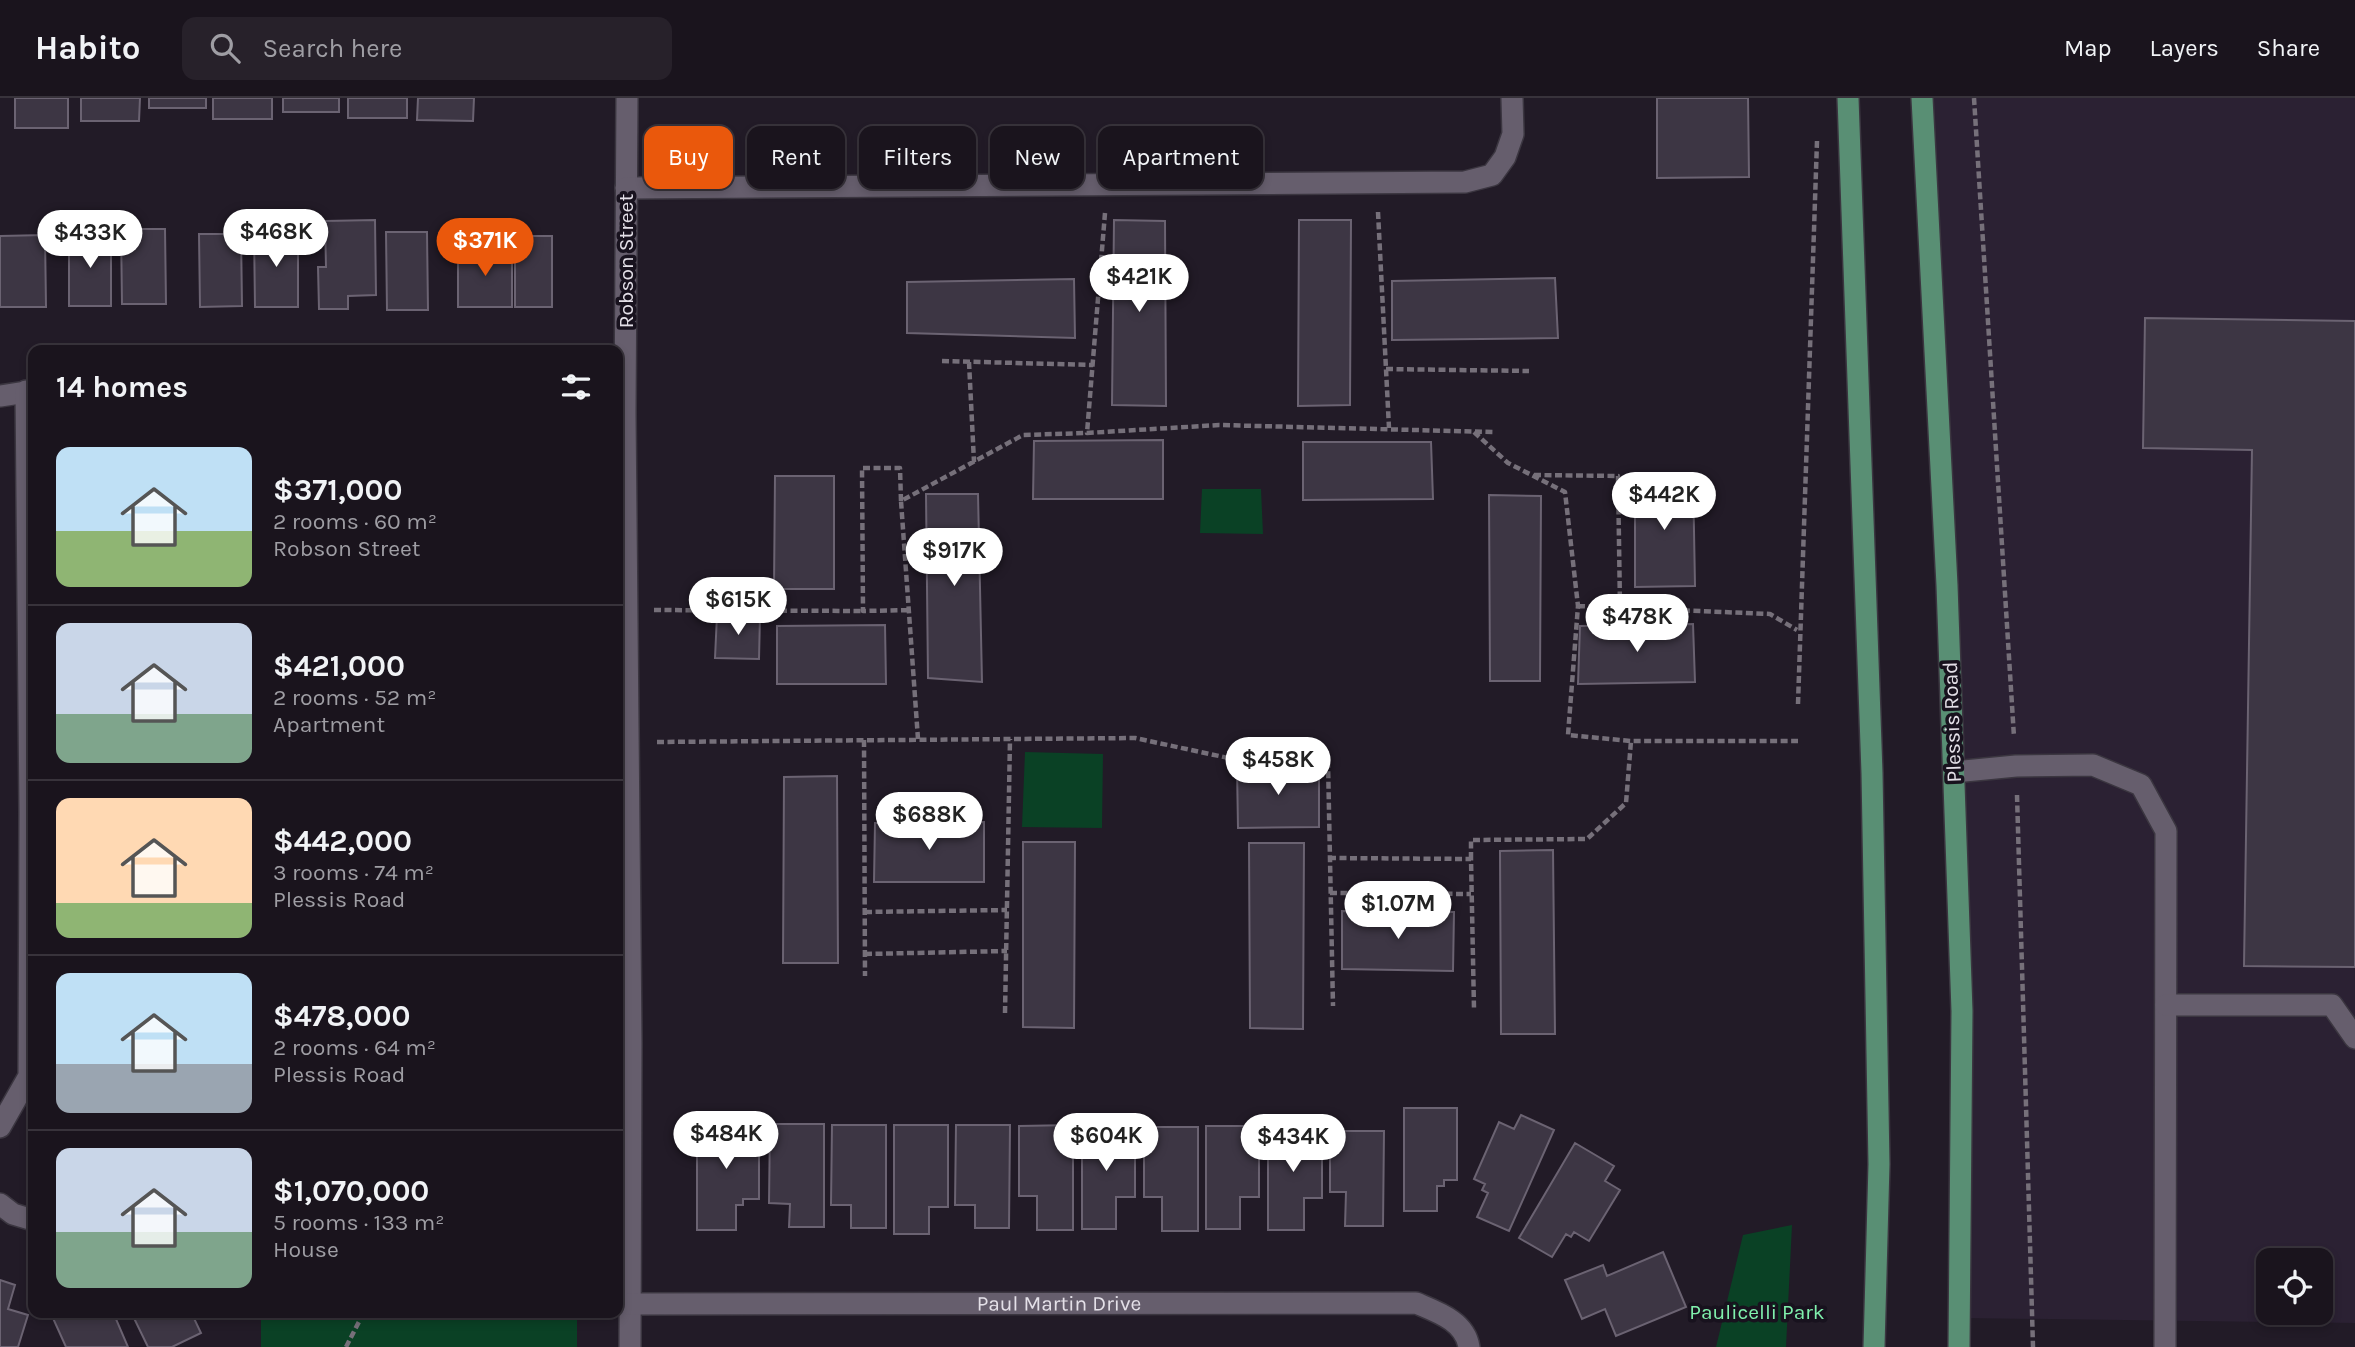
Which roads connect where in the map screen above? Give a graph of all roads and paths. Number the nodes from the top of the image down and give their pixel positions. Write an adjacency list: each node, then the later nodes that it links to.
1 (627, 98): 10 (street, Robson Street)
2 (1512, 98): 8 (street)
3 (1848, 98): 67 (main road)
4 (1922, 98): 42 (main road, Plessis Road)
5 (1974, 98): 41 (path)
6 (1818, 139): 34 (path)
7 (1263, 183): 8 (street)
8 (1377, 183): 16 (path)
9 (1098, 184): 10 (street)
10 (626, 188): 12 (street, Robson Street)
11 (1107, 189): 15 (path)
12 (622, 345)
13 (942, 361): 14 (path)
14 (969, 362): 15 (path); 25 (path)
15 (1093, 365): 23 (path)
16 (1386, 369): 17 (path); 20 (path)
17 (1529, 372)
18 (28, 391): 19 (street)
19 (0, 396)
20 (1389, 428): 21 (path); 23 (path)
21 (1474, 431): 22 (path); 26 (path)
22 (1493, 432)
23 (1087, 433): 25 (path)
24 (623, 459): 30 (street, Robson Street)
25 (974, 462): 27 (path)
26 (1531, 475): 28 (path); 29 (path)
27 (901, 501): 31 (path); 32 (path)
28 (1578, 606): 29 (path); 38 (path)
29 (1619, 607): 33 (path)
30 (627, 610): 32 (path); 40 (street, Robson Street)
31 (909, 610): 32 (path); 35 (path)
32 (863, 611)
33 (1797, 630)
34 (1798, 704)
35 (918, 739): 36 (path); 37 (path)
36 (1010, 739): 44 (path); 48 (path)
37 (864, 740): 40 (path); 49 (path)
38 (1631, 741): 39 (path); 45 (path)
39 (1798, 741)
40 (629, 742): 43 (street, Robson Street)
41 (2016, 766): 42 (street); 53 (street); 69 (path)
42 (1954, 772): 68 (main road, Plessis Road)
43 (624, 802): 62 (street, Robson Street)
44 (1329, 858): 45 (path); 46 (path)
45 (1471, 859): 47 (path)
46 (1330, 893): 47 (path); 54 (path)
47 (1471, 894): 55 (path)
48 (1007, 910): 49 (path); 50 (path)
49 (865, 912): 51 (path)
50 (1007, 951): 51 (path); 56 (path)
51 (865, 954): 52 (path)
52 (865, 976)
53 (2166, 1005): 57 (street); 70 (street)
54 (1333, 1006)
55 (1474, 1009)
56 (1005, 1013)
57 (2355, 1038)
58 (28, 1084): 59 (street)
59 (0, 1126)
60 (0, 1204): 61 (street)
61 (28, 1218)
62 (630, 1304): 65 (street, Robson Street); 66 (street, Paul Martin Drive)
63 (361, 1318): 64 (path)
64 (346, 1347)
65 (630, 1347)
66 (1469, 1347)
67 (1874, 1347)
68 (1959, 1347)
69 (2033, 1347)
70 (2165, 1347)

